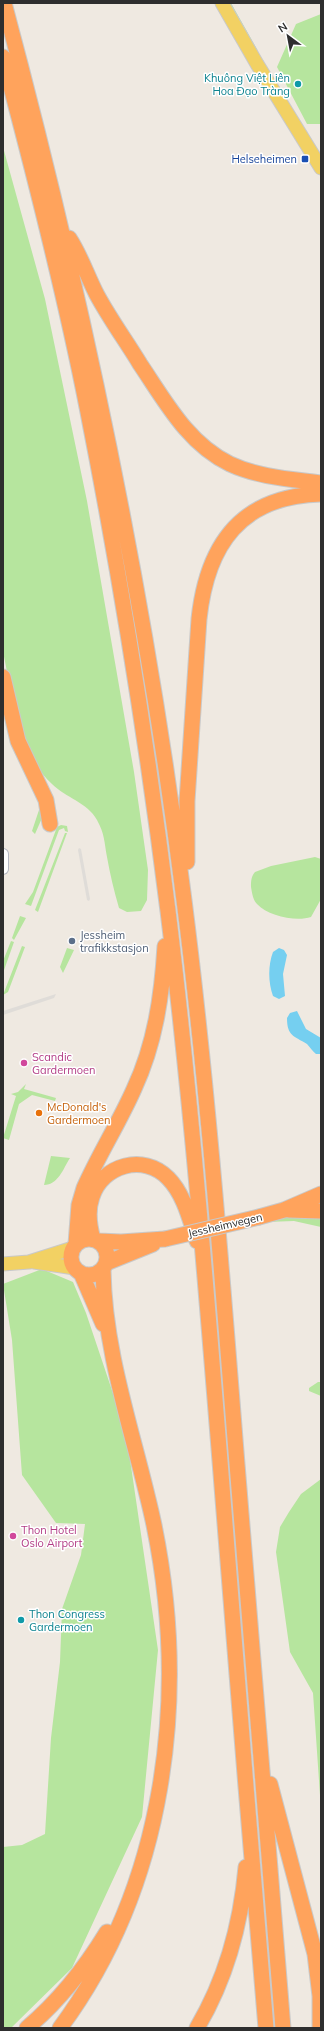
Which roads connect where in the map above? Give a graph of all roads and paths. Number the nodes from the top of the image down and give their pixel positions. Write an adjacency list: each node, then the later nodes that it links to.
1 (4, 3): 5 (highway)
2 (222, 3): 4 (main road)
3 (3, 57): 13 (highway)
4 (321, 168)
5 (62, 228): 6 (highway); 12 (highway)
6 (321, 483)
7 (321, 494): 12 (highway)
8 (3, 677): 9 (highway)
9 (50, 824)
10 (3, 854): 11 (street)
11 (3, 869)
12 (184, 903): 26 (highway)
13 (167, 908): 19 (highway); 23 (highway)
14 (321, 1194): 15 (highway, Jessheimvegen)
15 (284, 1210): 16 (highway, Jessheimvegen); 17 (highway, Jessheimvegen, bridge)
16 (321, 1211)
17 (165, 1239): 18 (highway, Jessheimvegen); 22 (highway, Jessheimvegen)
18 (96, 1240): 19 (highway); 22 (highway); 23 (highway)
19 (74, 1246): 20 (main road); 24 (highway)
20 (29, 1262): 21 (main road); 24 (main road)
21 (3, 1264)
22 (105, 1266): 24 (highway); 25 (highway)
23 (204, 1266): 28 (highway)
24 (78, 1271): 25 (highway)
25 (109, 1340): 27 (highway)
26 (259, 1741): 33 (highway); 34 (highway)
27 (152, 1827): 29 (highway); 30 (highway)
28 (249, 1828): 31 (highway); 32 (highway)
29 (27, 2028)
30 (60, 2028)
31 (196, 2028)
32 (266, 2028)
33 (283, 2028)
34 (320, 2028)

